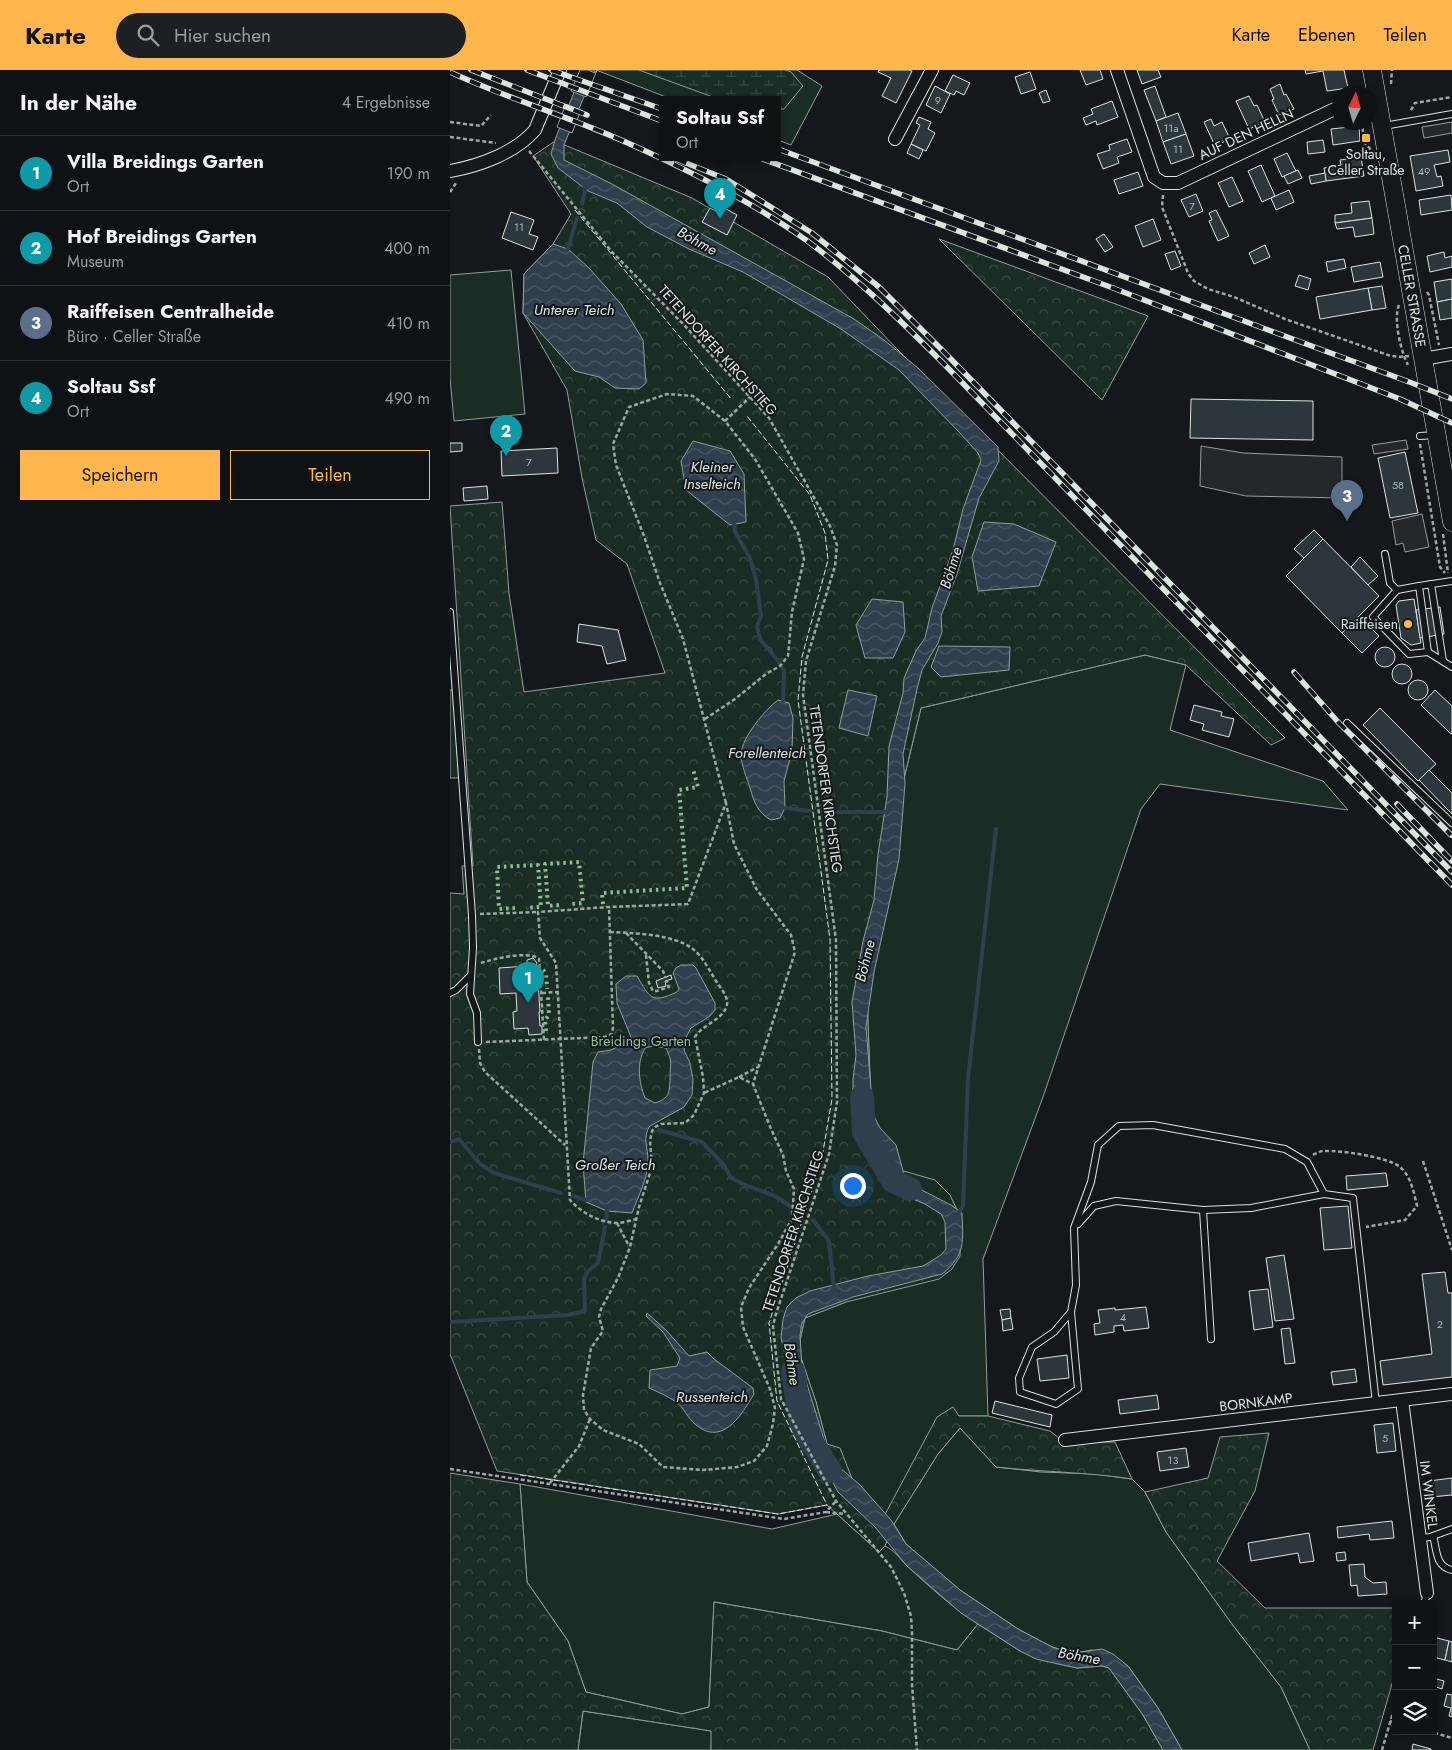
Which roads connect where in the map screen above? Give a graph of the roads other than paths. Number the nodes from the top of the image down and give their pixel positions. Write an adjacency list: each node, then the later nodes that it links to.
1 (560, 70): 11 (street)
2 (932, 70): 10 (street)
3 (1117, 70): 7 (street, AUF DEN HELLN)
4 (1372, 70): 5 (main road, CELLER STRASSE)
5 (1373, 85)
6 (1377, 109): 9 (main road, CELLER STRASSE)
7 (1332, 111)
8 (1452, 114): 9 (lane)
9 (1382, 127): 13 (main road, CELLER STRASSE)
10 (896, 139)
11 (450, 171)
12 (1452, 354): 13 (street)
13 (1417, 364): 14 (main road, CELLER STRASSE)
14 (1452, 522)
15 (1385, 554): 19 (lane)
16 (1451, 581): 17 (lane)
17 (1431, 584): 18 (lane); 22 (lane)
18 (1419, 586): 19 (lane); 21 (lane)
19 (1397, 590): 21 (lane)
20 (450, 612): 26 (lane)
21 (1428, 652): 22 (lane)
22 (1443, 661): 23 (lane)
23 (1452, 666)
24 (1347, 723): 25 (lane)
25 (1452, 823)
26 (470, 976): 27 (lane); 28 (lane)
27 (450, 993)
28 (478, 1042)
29 (1324, 1194): 30 (lane); 31 (lane); 36 (lane)
30 (1203, 1210): 31 (lane); 33 (lane)
31 (1074, 1228): 32 (lane)
32 (1071, 1312): 32 (lane)
33 (1211, 1339)
34 (1452, 1394): 35 (street, BORNKAMP)
35 (1402, 1400): 36 (street, BORNKAMP); 40 (street, IM WINKEL)
36 (1376, 1403): 37 (street, BORNKAMP)
37 (1064, 1440)
38 (1452, 1529): 39 (lane)
39 (1433, 1536): 40 (lane); 41 (lane)
40 (1420, 1538): 42 (street, IM WINKEL)
41 (1452, 1570)
42 (1425, 1598)

